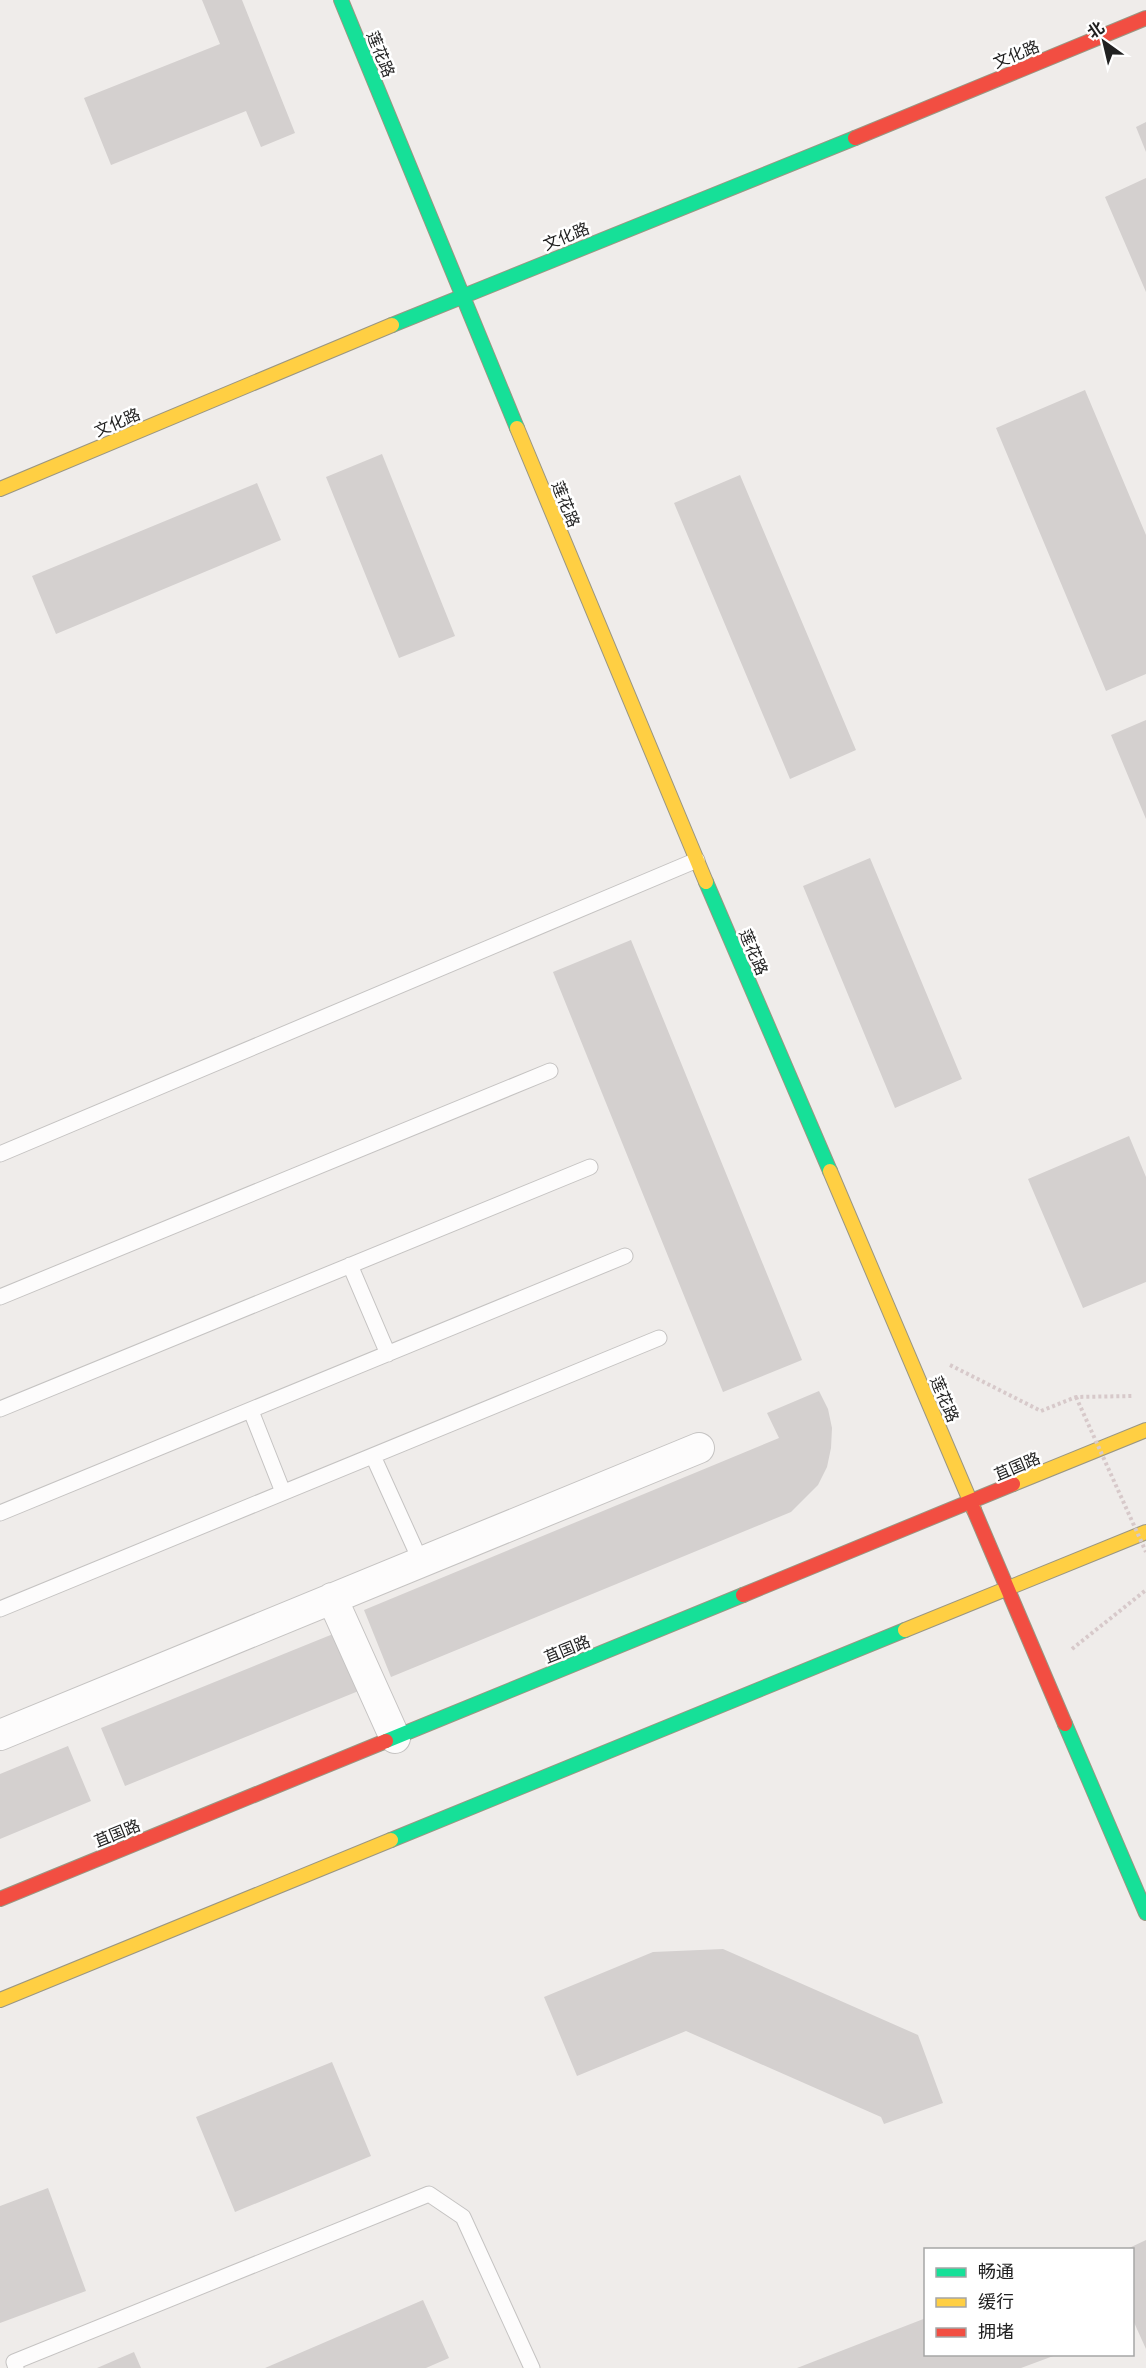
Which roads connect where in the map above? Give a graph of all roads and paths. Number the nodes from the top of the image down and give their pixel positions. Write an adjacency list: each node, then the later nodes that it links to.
1 (341, 0): 3 (street, 莲花路)
2 (1146, 18): 3 (street, 文化路)
3 (462, 294): 4 (street, 文化路); 5 (street, 莲花路)
4 (0, 489)
5 (697, 860): 7 (lane); 13 (street, 莲花路)
6 (550, 1071): 11 (lane)
7 (0, 1154)
8 (590, 1167): 10 (lane)
9 (626, 1256): 14 (lane)
10 (350, 1266): 14 (lane); 17 (lane)
11 (0, 1297)
12 (659, 1338): 21 (lane)
13 (902, 1340): 16 (path); 23 (street, 莲花路)
14 (388, 1354): 18 (lane)
15 (1134, 1396): 16 (path)
16 (1076, 1397): 26 (path, bridge)
17 (0, 1409)
18 (251, 1411): 22 (lane); 24 (lane)
19 (1146, 1430): 23 (street, 苴国路)
20 (699, 1448): 27 (street)
21 (373, 1455): 22 (lane); 27 (lane)
22 (283, 1492): 31 (lane)
23 (971, 1502): 28 (street, 莲花路); 34 (street, 苴国路)
24 (0, 1514)
25 (1146, 1532): 28 (street)
26 (1146, 1552)
27 (421, 1562): 30 (street)
28 (1008, 1589): 32 (street, 莲花路); 37 (street)
29 (1146, 1590): 32 (path)
30 (332, 1598): 33 (street); 34 (street)
31 (0, 1609)
32 (1043, 1672): 36 (street, 莲花路)
33 (0, 1735)
34 (394, 1738): 35 (street, 苴国路)
35 (0, 1899)
36 (1146, 1913)
37 (0, 2000)
38 (16, 2368): 39 (lane)
39 (532, 2368)

